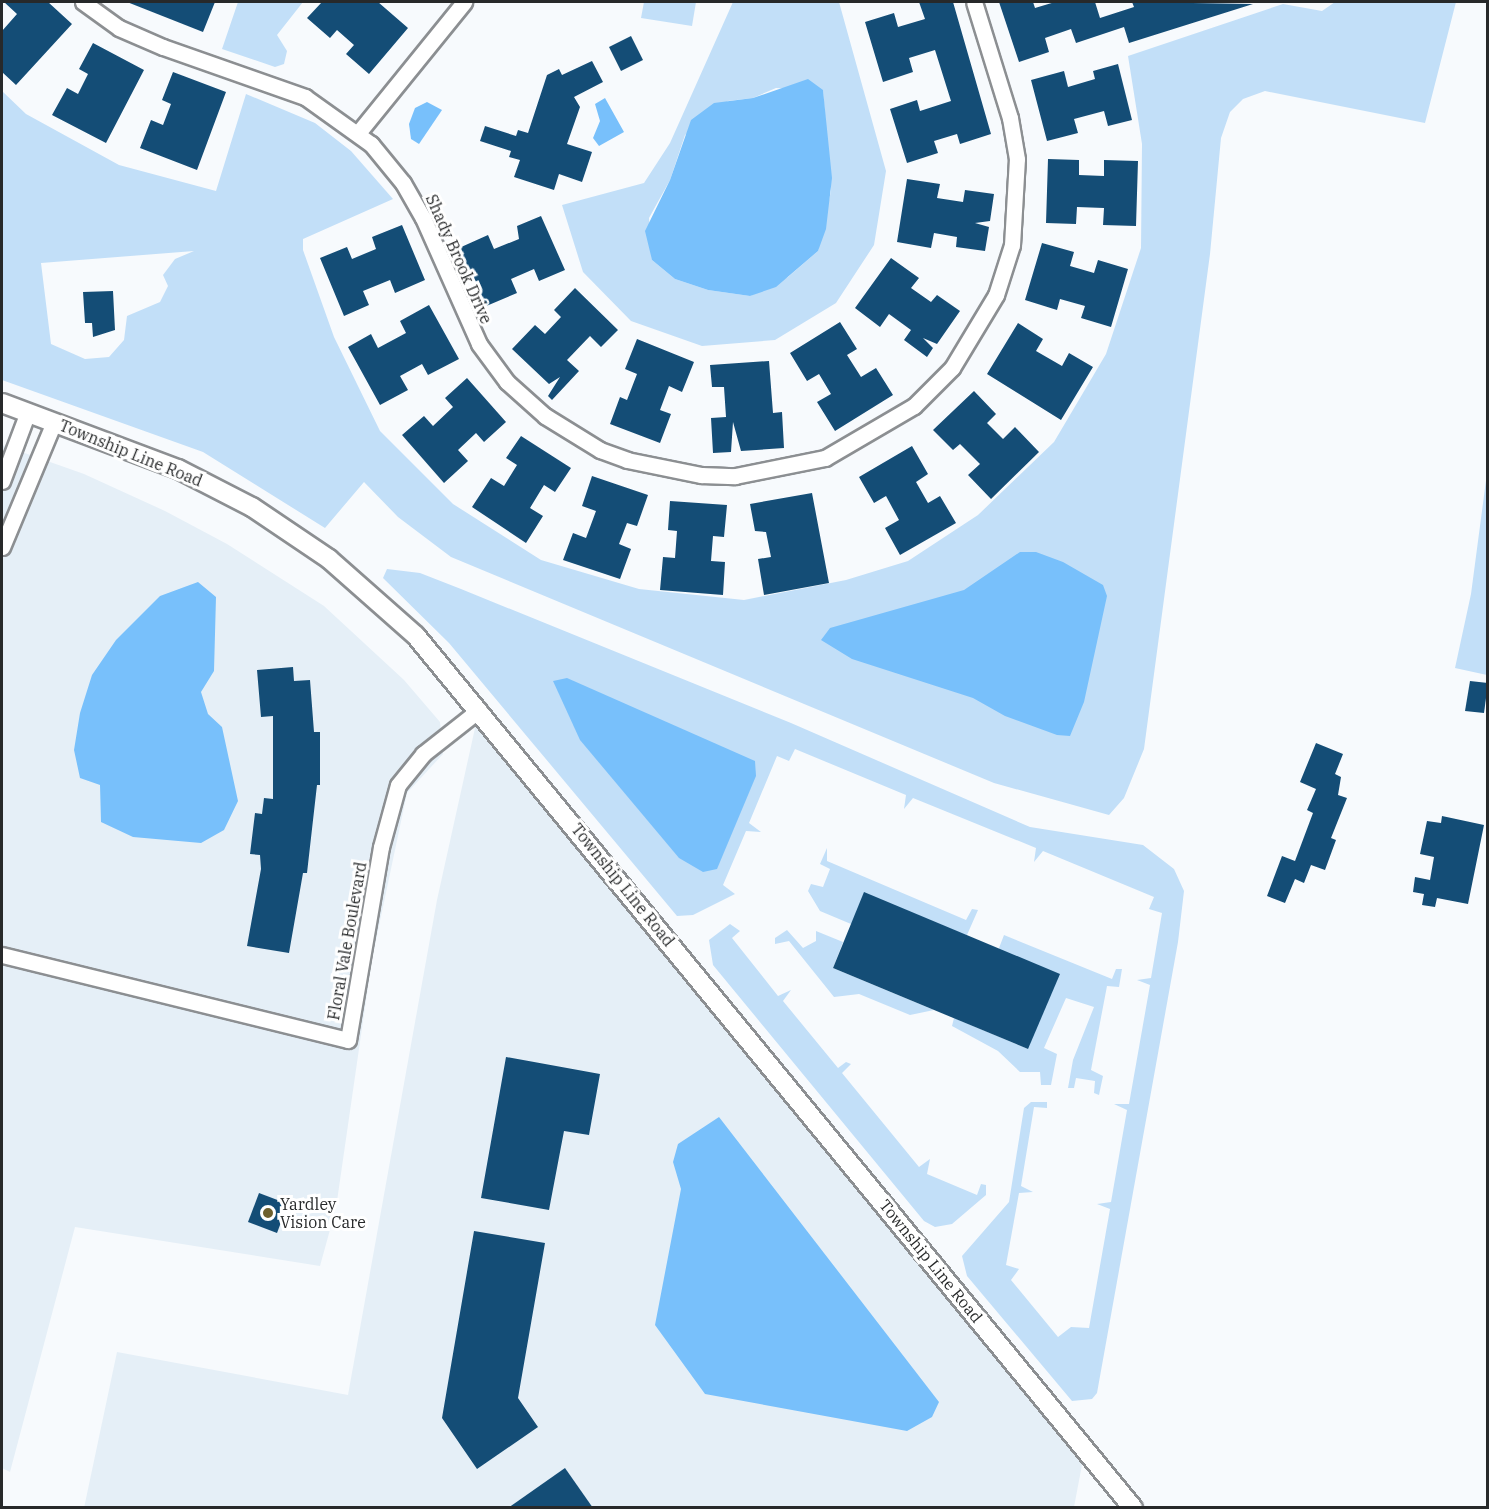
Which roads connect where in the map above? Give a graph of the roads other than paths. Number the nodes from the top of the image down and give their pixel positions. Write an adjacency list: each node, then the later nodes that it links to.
1 (83, 2): 4 (street, Shady Brook Drive)
2 (464, 2): 4 (street)
3 (974, 2): 4 (street, Shady Brook Drive)
4 (358, 133)
5 (2, 403): 6 (street, Township Line Road)
6 (28, 412): 7 (street, Township Line Road); 8 (street)
7 (54, 422): 9 (street); 10 (street, Township Line Road)
8 (2, 481)
9 (2, 547)
10 (478, 710): 11 (street, Floral Vale Boulevard); 12 (street, Township Line Road)
11 (2, 954)
12 (1133, 1508)

